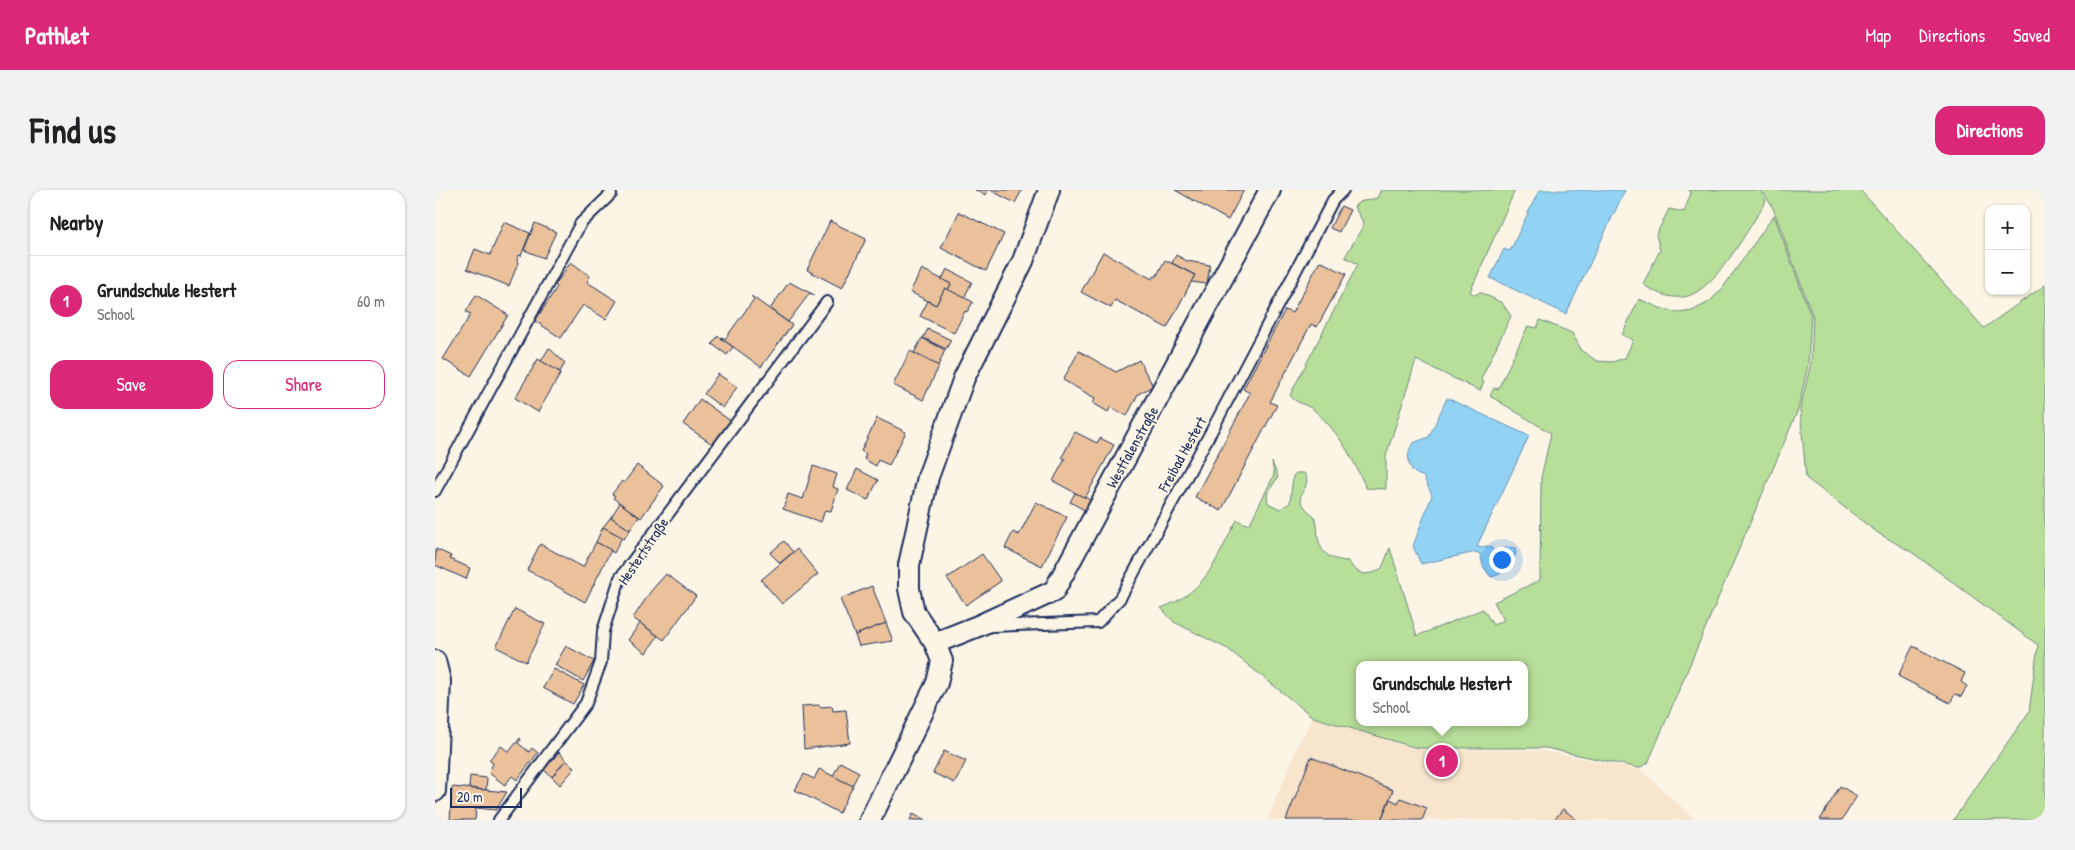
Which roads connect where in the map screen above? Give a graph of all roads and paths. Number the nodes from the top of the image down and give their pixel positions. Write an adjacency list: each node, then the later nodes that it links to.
1 (1049, 190): 8 (street)
2 (1270, 190): 7 (street, Westfalenstraße)
3 (1343, 190): 7 (lane, Freibad Hestert)
4 (611, 194): 6 (lane)
5 (827, 302): 11 (lane, Hestertstraße)
6 (435, 491)
7 (978, 626): 8 (street, Westfalenstraße)
8 (935, 643): 12 (street)
9 (435, 661): 10 (street)
10 (435, 791)
11 (499, 820)
12 (870, 820)

